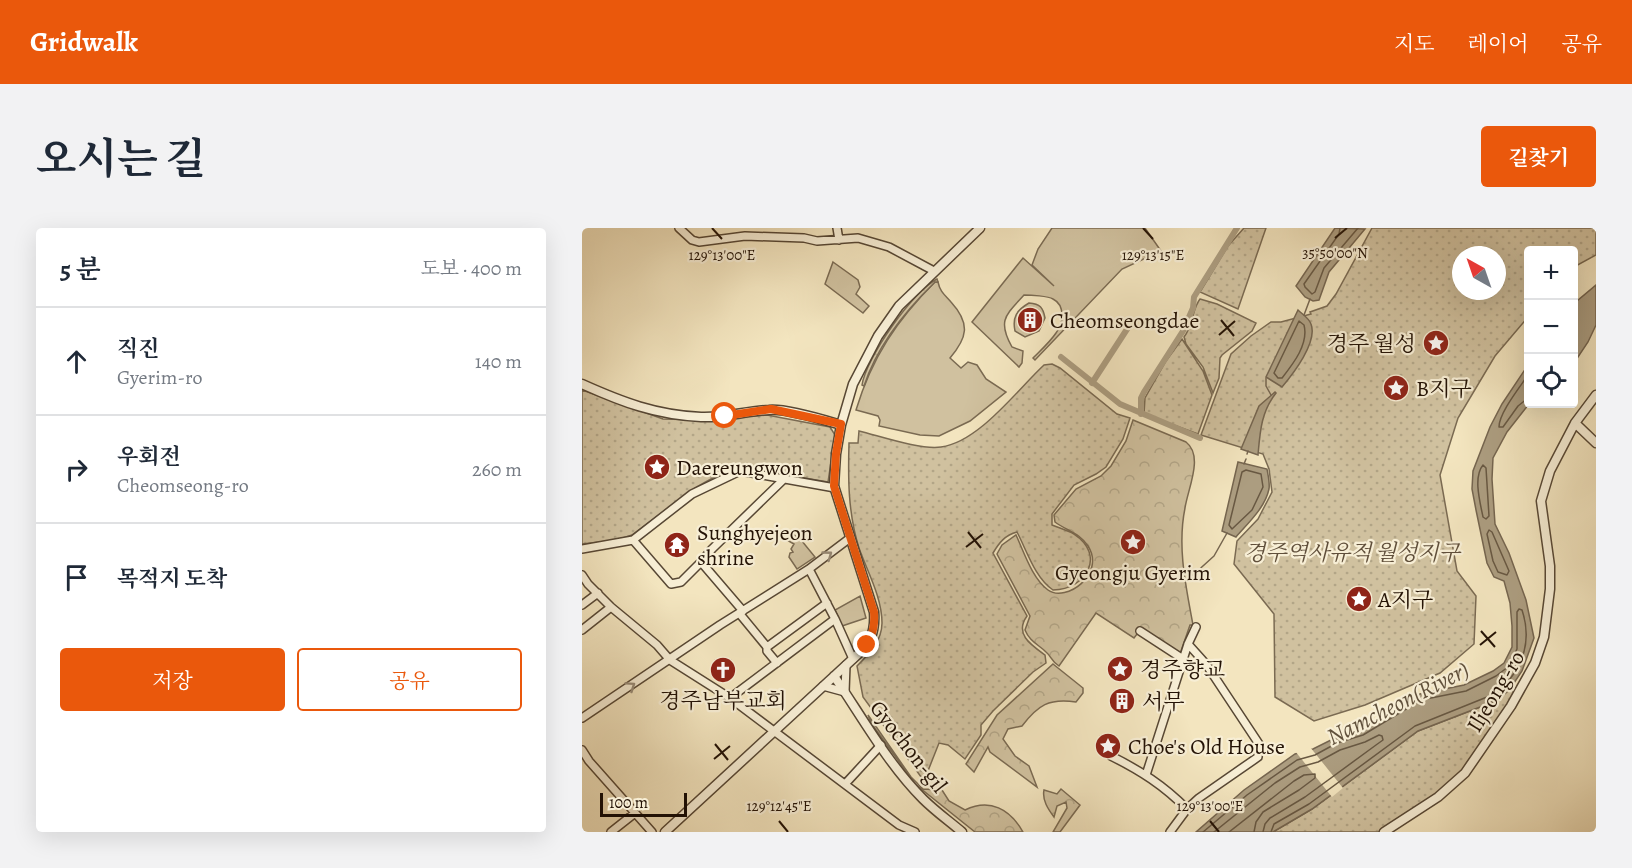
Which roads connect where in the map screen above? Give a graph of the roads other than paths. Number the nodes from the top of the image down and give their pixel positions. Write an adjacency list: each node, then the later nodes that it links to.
1 (679, 228): 4 (street)
2 (837, 228): 4 (street)
3 (980, 228): 5 (street)
4 (839, 240): 5 (street)
5 (934, 271): 9 (street)
6 (582, 384): 9 (street)
7 (1596, 395): 8 (street, Iljeong-ro)
8 (1575, 423): 10 (street); 53 (street, Iljeong-ro)
9 (841, 424): 12 (street)
10 (1596, 443)
11 (784, 478): 12 (street); 14 (street); 16 (street)
12 (835, 488): 13 (street)
13 (850, 538): 17 (street, one-way to 13); 32 (street)
14 (633, 540): 15 (street); 16 (street)
15 (582, 549)
16 (701, 562): 23 (street)
17 (809, 569): 20 (street); 23 (street)
18 (582, 575): 19 (street)
19 (598, 593): 21 (street); 22 (street)
20 (827, 603): 24 (street); 29 (street)
21 (582, 605)
22 (611, 607): 26 (street); 31 (street)
23 (741, 612): 29 (street); 31 (street)
24 (835, 619): 32 (street); 33 (street)
25 (1196, 627): 28 (street)
26 (582, 630)
27 (1140, 631): 30 (street)
28 (1188, 644): 30 (street); 45 (street)
29 (767, 647): 33 (street)
30 (1183, 659): 43 (street)
31 (670, 660): 37 (street); 38 (street, one-way to 31)
32 (849, 662): 34 (street); 36 (street)
33 (777, 663): 37 (street)
34 (834, 676): 35 (street); 36 (street, Gyochon-gil)
35 (824, 687): 36 (street); 39 (street)
36 (845, 692): 40 (street, Gyochon-gil)
37 (730, 698): 39 (street)
38 (582, 718)
39 (776, 730): 44 (street); 49 (street)
40 (881, 746): 44 (street); 51 (street, Gyochon-gil)
41 (582, 750): 46 (street)
42 (1111, 756): 43 (street)
43 (1146, 775): 45 (street)
44 (846, 783): 50 (street)
45 (1187, 809): 52 (street)
46 (635, 813): 47 (street); 48 (street)
47 (611, 832)
48 (652, 832)
49 (665, 832)
50 (915, 832)
51 (962, 832)
52 (1170, 832)
53 (1384, 832)

